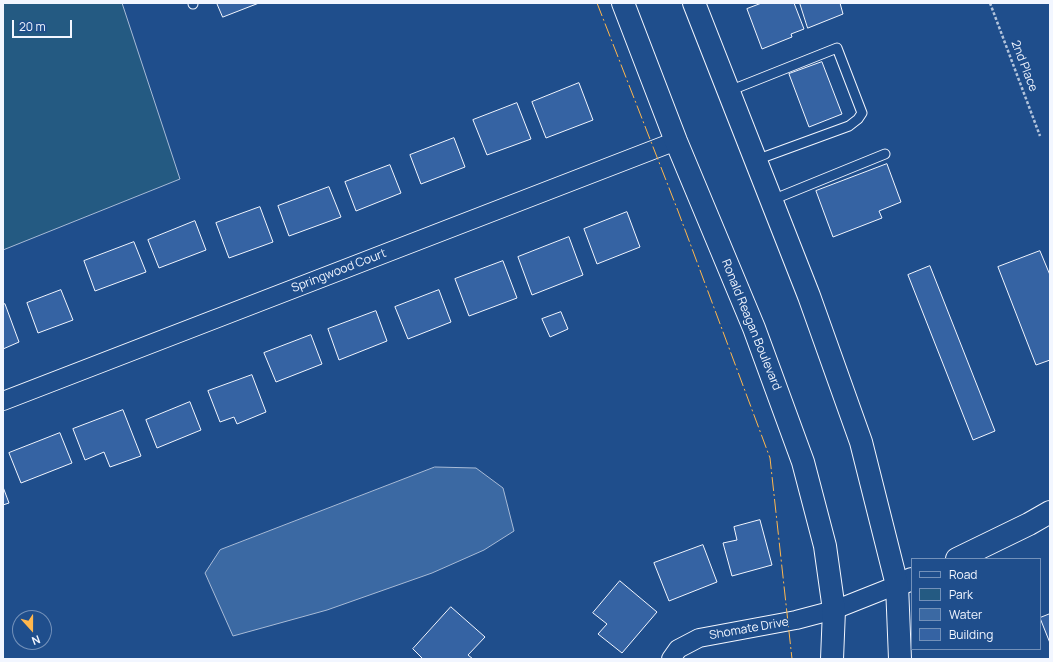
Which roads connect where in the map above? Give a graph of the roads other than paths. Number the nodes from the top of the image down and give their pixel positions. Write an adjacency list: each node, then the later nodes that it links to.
1 (622, 3): 4 (main road, Ronald Reagan Boulevard)
2 (694, 3): 3 (main road)
3 (728, 91): 6 (main road); 6 (lane)
4 (676, 141): 8 (street, Springwood Court); 12 (main road, Ronald Reagan Boulevard)
5 (885, 154): 7 (lane)
6 (756, 160): 7 (main road)
7 (772, 200): 11 (main road)
8 (3, 401)
9 (1050, 512): 10 (main road)
10 (959, 558)
11 (904, 582): 12 (street, Shomate Drive); 15 (main road)
12 (834, 610): 13 (street, Shomate Drive); 14 (main road, Ronald Reagan Boulevard)
13 (671, 659)
14 (832, 659)
15 (900, 659)

